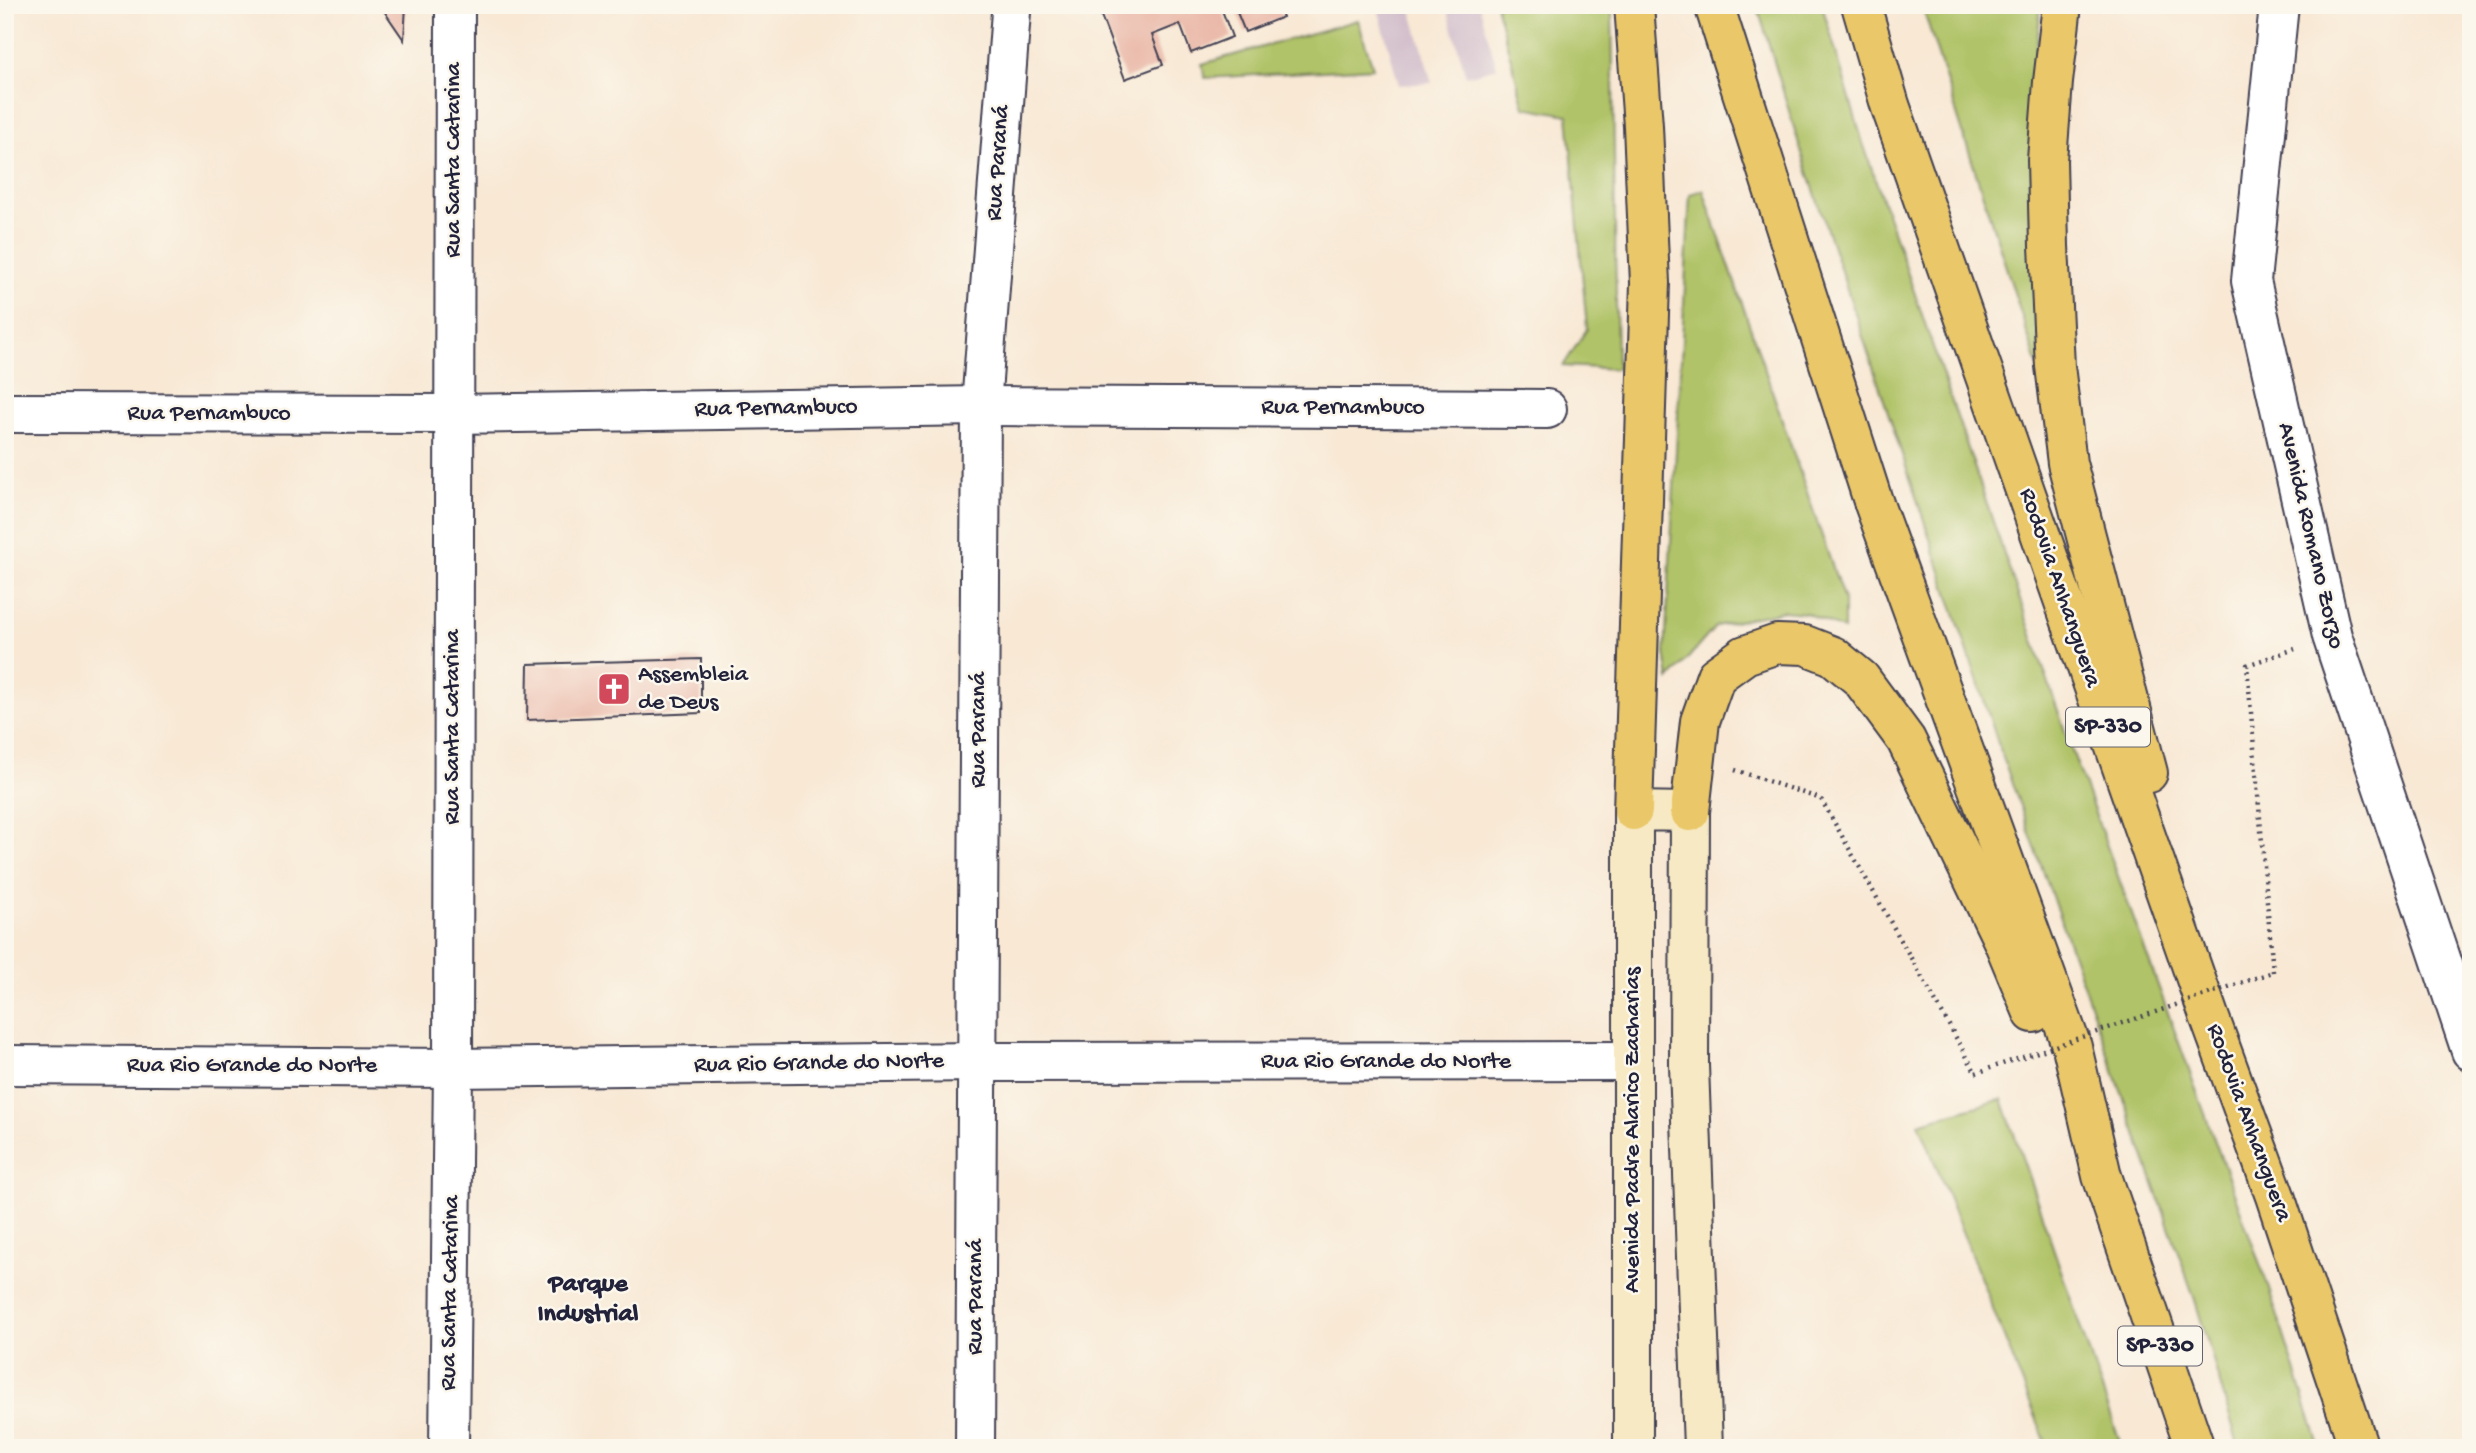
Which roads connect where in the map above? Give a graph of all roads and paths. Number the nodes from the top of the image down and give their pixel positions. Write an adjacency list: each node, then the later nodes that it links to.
1 (455, 5): 11 (street, Rua Santa Catarina)
2 (1633, 5): 14 (highway)
3 (1714, 5): 23 (highway, SP-330)
4 (1861, 5): 16 (highway, Rodovia Anhanguera / SP-330)
5 (2062, 5): 16 (highway)
6 (2279, 5): 12 (street, Avenida Romano Zorzo)
7 (1011, 12): 8 (street, Rua Paraná)
8 (981, 406): 9 (street, Rua Pernambuco); 11 (street, Rua Pernambuco); 19 (street, Rua Paraná)
9 (1547, 409)
10 (5, 413): 11 (street, Rua Pernambuco)
11 (454, 414): 22 (street, Rua Santa Catarina)
12 (2332, 636): 13 (path, bridge); 17 (street, Avenida Romano Zorzo)
13 (1697, 758): 15 (highway); 23 (highway)
14 (1633, 811): 15 (street); 18 (street, Avenida Padre Alarico Zacharias)
15 (1690, 812): 21 (street)
16 (2209, 1016): 29 (highway, Rodovia Anhanguera / SP-330)
17 (2471, 1051)
18 (1633, 1061): 19 (street, Rua Rio Grande do Norte); 21 (street); 26 (street, Avenida Padre Alarico Zacharias)
19 (977, 1062): 22 (street, Rua Rio Grande do Norte); 25 (street, Rua Paraná)
20 (5, 1065): 22 (street, Rua Rio Grande do Norte)
21 (1689, 1065): 27 (street)
22 (453, 1068): 24 (street, Rua Santa Catarina)
23 (2102, 1176): 28 (highway, SP-330)
24 (449, 1448)
25 (975, 1448)
26 (1633, 1448)
27 (1703, 1448)
28 (2195, 1448)
29 (2358, 1448)

